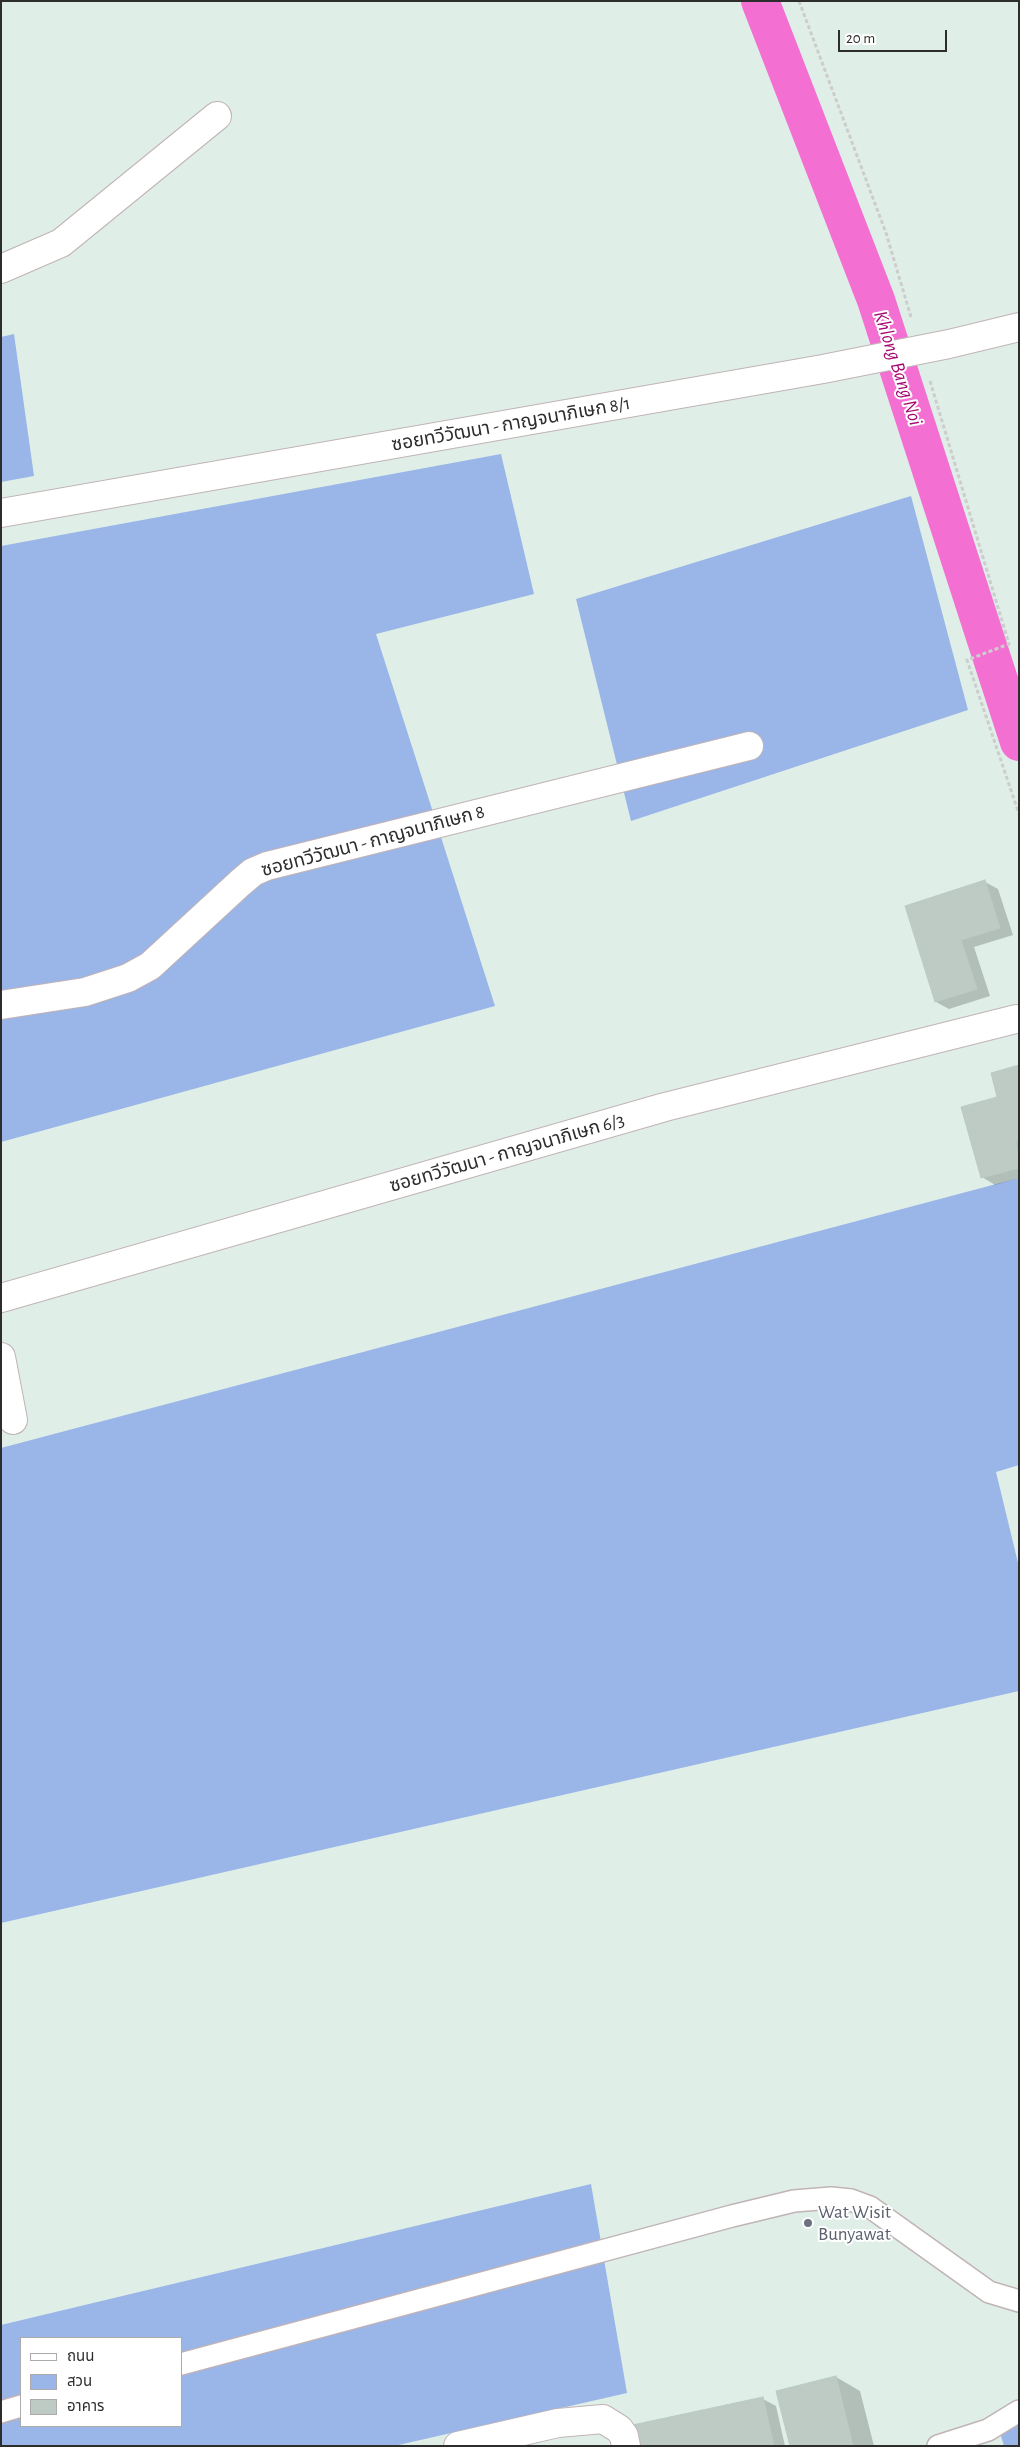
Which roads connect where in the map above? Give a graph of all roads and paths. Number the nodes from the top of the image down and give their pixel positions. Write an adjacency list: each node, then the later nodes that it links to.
1 (799, 1): 4 (path)
2 (217, 116): 3 (street)
3 (1, 269)
4 (911, 318)
5 (1019, 327): 7 (street, ซอยทวีวัฒนา - กาญจนาภิเษก 8/1)
6 (928, 375): 9 (path)
7 (1, 513)
8 (749, 746): 10 (street, ซอยทวีวัฒนา - กาญจนาภิเษก 8)
9 (1019, 814)
10 (1, 1004)
11 (1016, 1019): 12 (street, ซอยทวีวัฒนา - กาญจนาภิเษก 6/3)
12 (1, 1298)
13 (1, 1357): 14 (street)
14 (13, 1420)
15 (1017, 2306): 16 (lane)
16 (182, 2364)
17 (20, 2406): 19 (lane)
18 (1019, 2411): 22 (lane)
19 (1, 2412)
20 (458, 2446): 21 (street)
21 (626, 2446)
22 (938, 2446)

